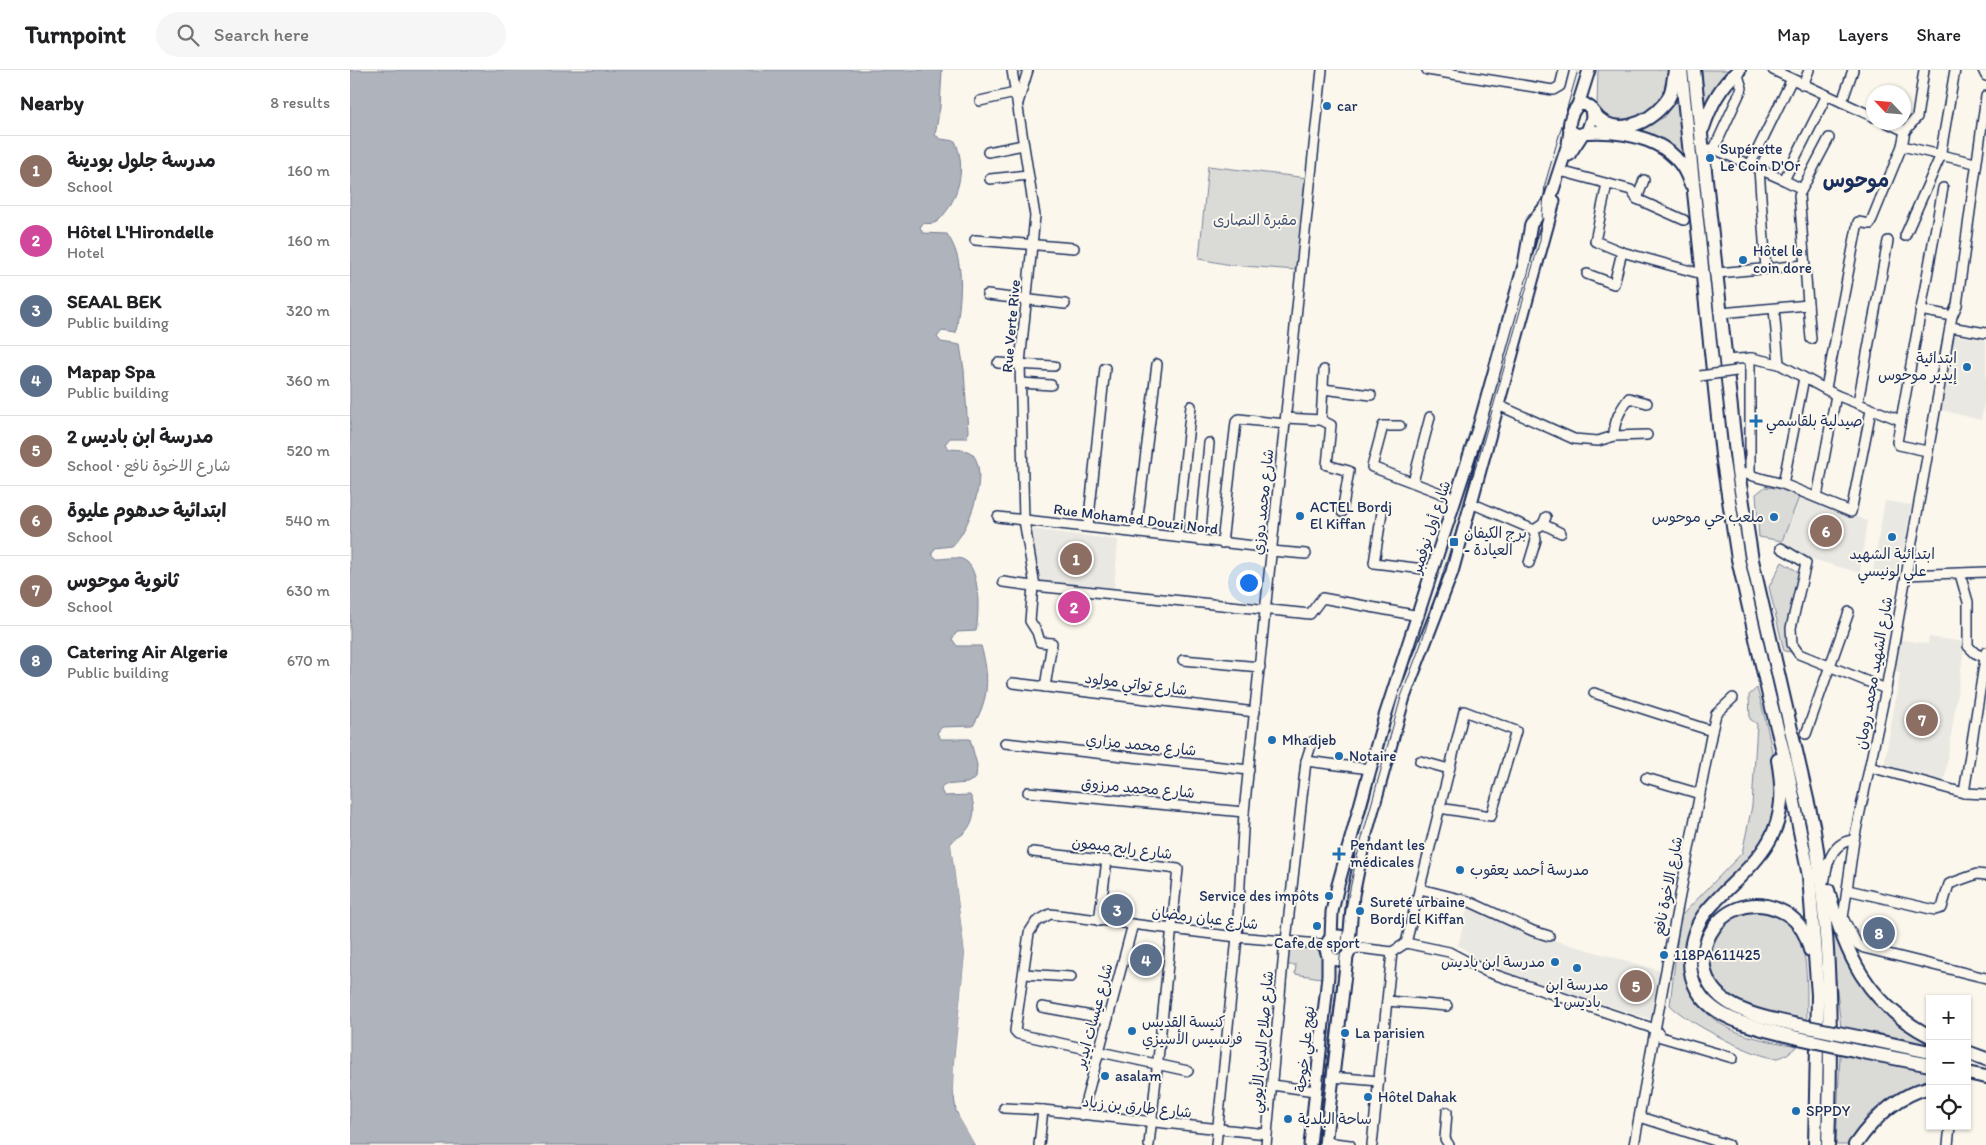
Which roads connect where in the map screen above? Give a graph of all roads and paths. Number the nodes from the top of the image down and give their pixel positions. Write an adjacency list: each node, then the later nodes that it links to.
1 (1012, 70): 20 (street, Rue Verte Rive)
2 (1028, 70): 26 (street)
3 (1322, 70): 101 (street, شارع محمد دوزي)
4 (1427, 70): 5 (street)
5 (1564, 70)
6 (1675, 70): 27 (highway)
7 (1681, 70): 52 (highway)
8 (1694, 70): 31 (highway)
9 (1773, 70): 18 (street)
10 (1808, 70): 19 (street)
11 (1853, 70): 24 (street)
12 (1924, 70): 30 (street)
13 (1956, 70): 39 (street)
14 (1983, 70): 17 (street)
15 (1738, 71): 31 (highway); 37 (street)
16 (1588, 72): 25 (main road, شارع أول نوفمبر); 27 (main road)
17 (1986, 76)
18 (1792, 79): 19 (street); 41 (street)
19 (1803, 85): 21 (street)
20 (1015, 94): 23 (street); 26 (street, Rue Verte Rive)
21 (1827, 95): 24 (street); 46 (street)
22 (1986, 96): 33 (street, شارع الشهيد محمد رومان)
23 (980, 101)
24 (1842, 102): 28 (street)
25 (1578, 105): 27 (main road); 29 (main road, شارع أول نوفمبر)
26 (1017, 106): 35 (street, Rue Verte Rive)
27 (1592, 110): 32 (main road, شارع أول نوفمبر)
28 (1866, 113)
29 (1570, 131): 32 (main road); 111 (main road, شارع أول نوفمبر)
30 (1905, 131): 36 (street)
31 (1702, 132): 37 (highway)
32 (1584, 133): 42 (main road, شارع أول نوفمبر); 52 (highway)
33 (1983, 133): 40 (street, شارع الشهيد محمد رومان)
34 (1829, 138): 49 (street)
35 (1023, 145): 38 (street); 43 (street, Rue Verte Rive)
36 (1902, 146): 39 (street); 89 (street)
37 (1708, 149): 41 (street); 61 (highway)
38 (988, 152)
39 (1940, 157): 40 (street); 53 (street)
40 (1975, 163): 71 (street, شارع الشهيد محمد رومان)
41 (1754, 167): 46 (street); 60 (street)
42 (1564, 172): 47 (street); 96 (main road, شارع أول نوفمبر)
43 (1028, 175): 44 (street); 56 (street, Rue Verte Rive)
44 (990, 179)
45 (1644, 180): 50 (street)
46 (1784, 180): 49 (street)
47 (1607, 184): 50 (street); 58 (street)
48 (1944, 188): 69 (street)
49 (1802, 189): 59 (street)
50 (1637, 199): 51 (street)
51 (1684, 220)
52 (1698, 220): 63 (highway)
53 (1905, 236)
54 (975, 240): 56 (street)
55 (1888, 241): 93 (street)
56 (1032, 244): 57 (street); 65 (street, Rue Verte Rive)
57 (1074, 248)
58 (1622, 252): 62 (street); 63 (street)
59 (1804, 265): 60 (street); 67 (street)
60 (1766, 269): 61 (street)
61 (1717, 272): 70 (highway)
62 (1587, 274)
63 (1702, 274): 145 (highway)
64 (987, 295): 65 (street)
65 (1028, 300): 66 (street); 78 (street, Rue Verte Rive)
66 (1065, 304)
67 (1808, 305): 68 (street); 74 (street)
68 (1774, 309): 70 (street); 80 (street)
69 (1920, 310): 71 (street); 100 (street)
70 (1720, 313): 76 (highway)
71 (1952, 316): 72 (street, شارع الشهيد محمد رومان)
72 (1950, 327): 73 (street); 106 (street, شارع الشهيد محمد رومان)
73 (1986, 333)
74 (1811, 339)
75 (1750, 358): 76 (street); 80 (street); 107 (street)
76 (1725, 360): 107 (highway)
77 (998, 363): 78 (street)
78 (1020, 363): 81 (street); 87 (street, Rue Verte Rive)
79 (1157, 364): 119 (street)
80 (1779, 364): 86 (street)
81 (1054, 366)
82 (1105, 368): 117 (street)
83 (1324, 370): 90 (street)
84 (1736, 371): 85 (street, bridge)
85 (1700, 376)
86 (1804, 378): 89 (street); 109 (street)
87 (1021, 383): 88 (street); 116 (street, Rue Verte Rive)
88 (1051, 385)
89 (1826, 388): 92 (street)
90 (1322, 389): 91 (street); 99 (street)
91 (1371, 395)
92 (1836, 395): 93 (street); 110 (street)
93 (1858, 402): 97 (street)
94 (1647, 403): 103 (street)
95 (1191, 406): 121 (street)
96 (1498, 406): 103 (street); 112 (main road, شارع أول نوفمبر)
97 (1871, 410): 100 (street); 110 (street)
98 (1430, 417): 108 (street)
99 (1321, 420): 101 (street); 113 (street)
100 (1900, 420): 106 (street)
101 (1285, 421): 123 (street); 125 (street, شارع محمد دوزي)
102 (1400, 426): 108 (street)
103 (1614, 436): 104 (street)
104 (1647, 436)
105 (1209, 443): 122 (street)
106 (1927, 451): 131 (street, شارع الشهيد محمد رومان)
107 (1744, 474): 109 (street); 168 (highway)
108 (1412, 482): 111 (street)
109 (1782, 484): 110 (street)
110 (1817, 497)
111 (1456, 499): 128 (main road, شارع أول نوفمبر)
112 (1471, 502): 118 (street); 181 (main road, شارع أول نوفمبر)
113 (1342, 512)
114 (1382, 512): 128 (street)
115 (998, 517): 116 (street, Rue Mohamed Douzi Nord)
116 (1024, 520): 117 (street, Rue Mohamed Douzi Nord); 133 (street, Rue Verte Rive)
117 (1088, 526): 119 (street, Rue Mohamed Douzi Nord)
118 (1534, 530): 120 (street); 127 (street)
119 (1136, 532): 121 (street, Rue Mohamed Douzi Nord)
120 (1561, 533)
121 (1177, 537): 122 (street, Rue Mohamed Douzi Nord)
122 (1200, 540): 123 (street, Rue Mohamed Douzi Nord)
123 (1222, 542): 125 (street, Rue Mohamed Douzi Nord)
124 (1781, 548): 139 (street)
125 (1272, 550): 126 (street, Rue Mohamed Douzi Nord); 134 (street, شارع محمد دوزي)
126 (1306, 554)
127 (1528, 563)
128 (1432, 570): 136 (main road, شارع أول نوفمبر)
129 (1986, 572): 130 (street)
130 (1960, 574): 131 (street); 137 (street)
131 (1906, 575): 143 (street, شارع الشهيد محمد رومان)
132 (1003, 582): 133 (street)
133 (1034, 586): 134 (street); 142 (street, Rue Verte Rive)
134 (1265, 611): 136 (street); 140 (street, شارع محمد دوزي)
135 (1850, 612): 139 (street)
136 (1419, 616): 155 (main road, شارع أول نوفمبر)
137 (1985, 656): 160 (street)
138 (1183, 660): 140 (street)
139 (1830, 666): 143 (street); 149 (street)
140 (1260, 667): 147 (street, شارع محمد دوزي)
141 (1013, 683): 142 (street, شارع تواتي مولود)
142 (1045, 687): 147 (street, شارع تواتي مولود)
143 (1886, 689): 154 (street, شارع الشهيد محمد رومان)
144 (1594, 693): 148 (street)
145 (1768, 696): 186 (highway); 192 (highway)
146 (1734, 698): 148 (street, شارع الاخوة نافع)
147 (1255, 712): 157 (street, شارع محمد دوزي)
148 (1712, 731): 161 (street, شارع الاخوة نافع)
149 (1806, 734)
150 (1312, 743): 152 (street, شارع صلاح الدين الأيوبي)
151 (1005, 744): 157 (street, شارع محمد مزاري)
152 (1306, 761): 155 (street); 178 (street, شارع صلاح الدين الأيوبي)
153 (1420, 761): 156 (street)
154 (1870, 767): 160 (street); 165 (street, شارع الشهيد محمد رومان)
155 (1370, 768): 180 (main road, شارع أول نوفمبر)
156 (1449, 769): 163 (street); 163 (street)
157 (1249, 770): 164 (street, شارع محمد دوزي)
158 (1646, 778): 161 (street)
159 (1028, 792): 164 (street, شارع محمد مرزوق)
160 (1964, 793): 162 (street)
161 (1700, 794): 191 (street, شارع الاخوة نافع)
162 (1986, 794)
163 (1439, 808): 171 (street)
164 (1244, 812): 177 (street, شارع محمد دوزي)
165 (1854, 840): 170 (street); 172 (street, شارع الشهيد محمد رومان)
166 (1033, 852): 167 (street, شارع رابح ميمون)
167 (1107, 860): 173 (street); 175 (street, شارع رابح ميمون)
168 (1820, 866): 170 (highway); 234 (highway)
169 (1986, 875): 172 (street)
170 (1825, 879): 193 (highway)
171 (1420, 890): 176 (street); 179 (street)
172 (1848, 890): 185 (street, شارع الشهيد محمد رومان)
173 (1099, 921): 174 (street, شارع عبان رمضان); 183 (street, شارع عبان رمضان)
174 (1133, 924): 175 (street, شارع عبان رمضان); 190 (street, شارع عيسات ايدير)
175 (1172, 929): 177 (street, شارع عبان رمضان); 200 (street)
176 (1549, 936)
177 (1237, 937): 178 (street, شارع عبان رمضان); 219 (street, شارع محمد دوزي)
178 (1286, 941): 180 (street, شارع عبان رمضان); 210 (street, شارع صلاح الدين الأيوبي)
179 (1406, 943): 182 (street); 191 (street)
180 (1328, 947): 181 (main road); 181 (main road); 212 (main road, نهج علي خوجة)
181 (1349, 950): 182 (street); 205 (main road, نهج علي خوجة)
182 (1392, 952): 187 (street)
183 (1024, 974): 184 (street); 195 (street)
184 (1071, 977)
185 (1986, 978)
186 (1818, 995): 192 (highway); 233 (highway)
187 (1387, 1001): 188 (street); 208 (street)
188 (1447, 1006)
189 (1042, 1007): 190 (street)
190 (1108, 1018): 195 (street, شارع عيسات ايدير)
191 (1655, 1029): 197 (street); 217 (street, شارع الاخوة نافع)
192 (1794, 1031): 194 (highway, bridge); 201 (highway, bridge)
193 (1926, 1033)
194 (1926, 1051)
195 (1099, 1052): 200 (street); 216 (street, شارع عيسات ايدير)
196 (1971, 1053): 198 (highway)
197 (1733, 1058)
198 (1986, 1059)
199 (1971, 1061): 202 (highway)
200 (1158, 1064): 203 (street); 218 (street)
201 (1926, 1064)
202 (1986, 1064)
203 (1188, 1071)
204 (1971, 1074): 206 (highway)
205 (1332, 1077): 208 (street); 222 (main road, نهج علي خوجة)
206 (1986, 1077)
207 (1971, 1080): 209 (highway)
208 (1379, 1081): 229 (street)
209 (1986, 1081)
210 (1272, 1085): 212 (street); 221 (street, شارع صلاح الدين الأيوبي)
211 (1926, 1088): 235 (highway)
212 (1315, 1092): 227 (main road, نهج علي خوجة)
213 (1004, 1108): 214 (street, شارع طارق بن زياد)
214 (1043, 1110): 216 (street, شارع طارق بن زياد); 223 (street)
215 (1447, 1112): 230 (street)
216 (1082, 1115): 218 (street, شارع طارق بن زياد)
217 (1640, 1117): 231 (street, شارع الاخوة نافع); 232 (street)
218 (1151, 1123): 219 (street, شارع طارق بن زياد); 224 (street)
219 (1217, 1129): 221 (street, شارع طارق بن زياد); 225 (street, شارع محمد دوزي)
220 (1950, 1130): 236 (street)
221 (1267, 1134): 226 (street, شارع صلاح الدين الأيوبي)
222 (1325, 1144): 228 (street)
223 (1039, 1145)
224 (1149, 1145)
225 (1216, 1145)
226 (1266, 1145)
227 (1310, 1145)
228 (1350, 1145)
229 (1372, 1145)
230 (1449, 1145)
231 (1634, 1145)
232 (1728, 1145)
233 (1815, 1145)
234 (1828, 1145)
235 (1855, 1145)
236 (1948, 1145)

